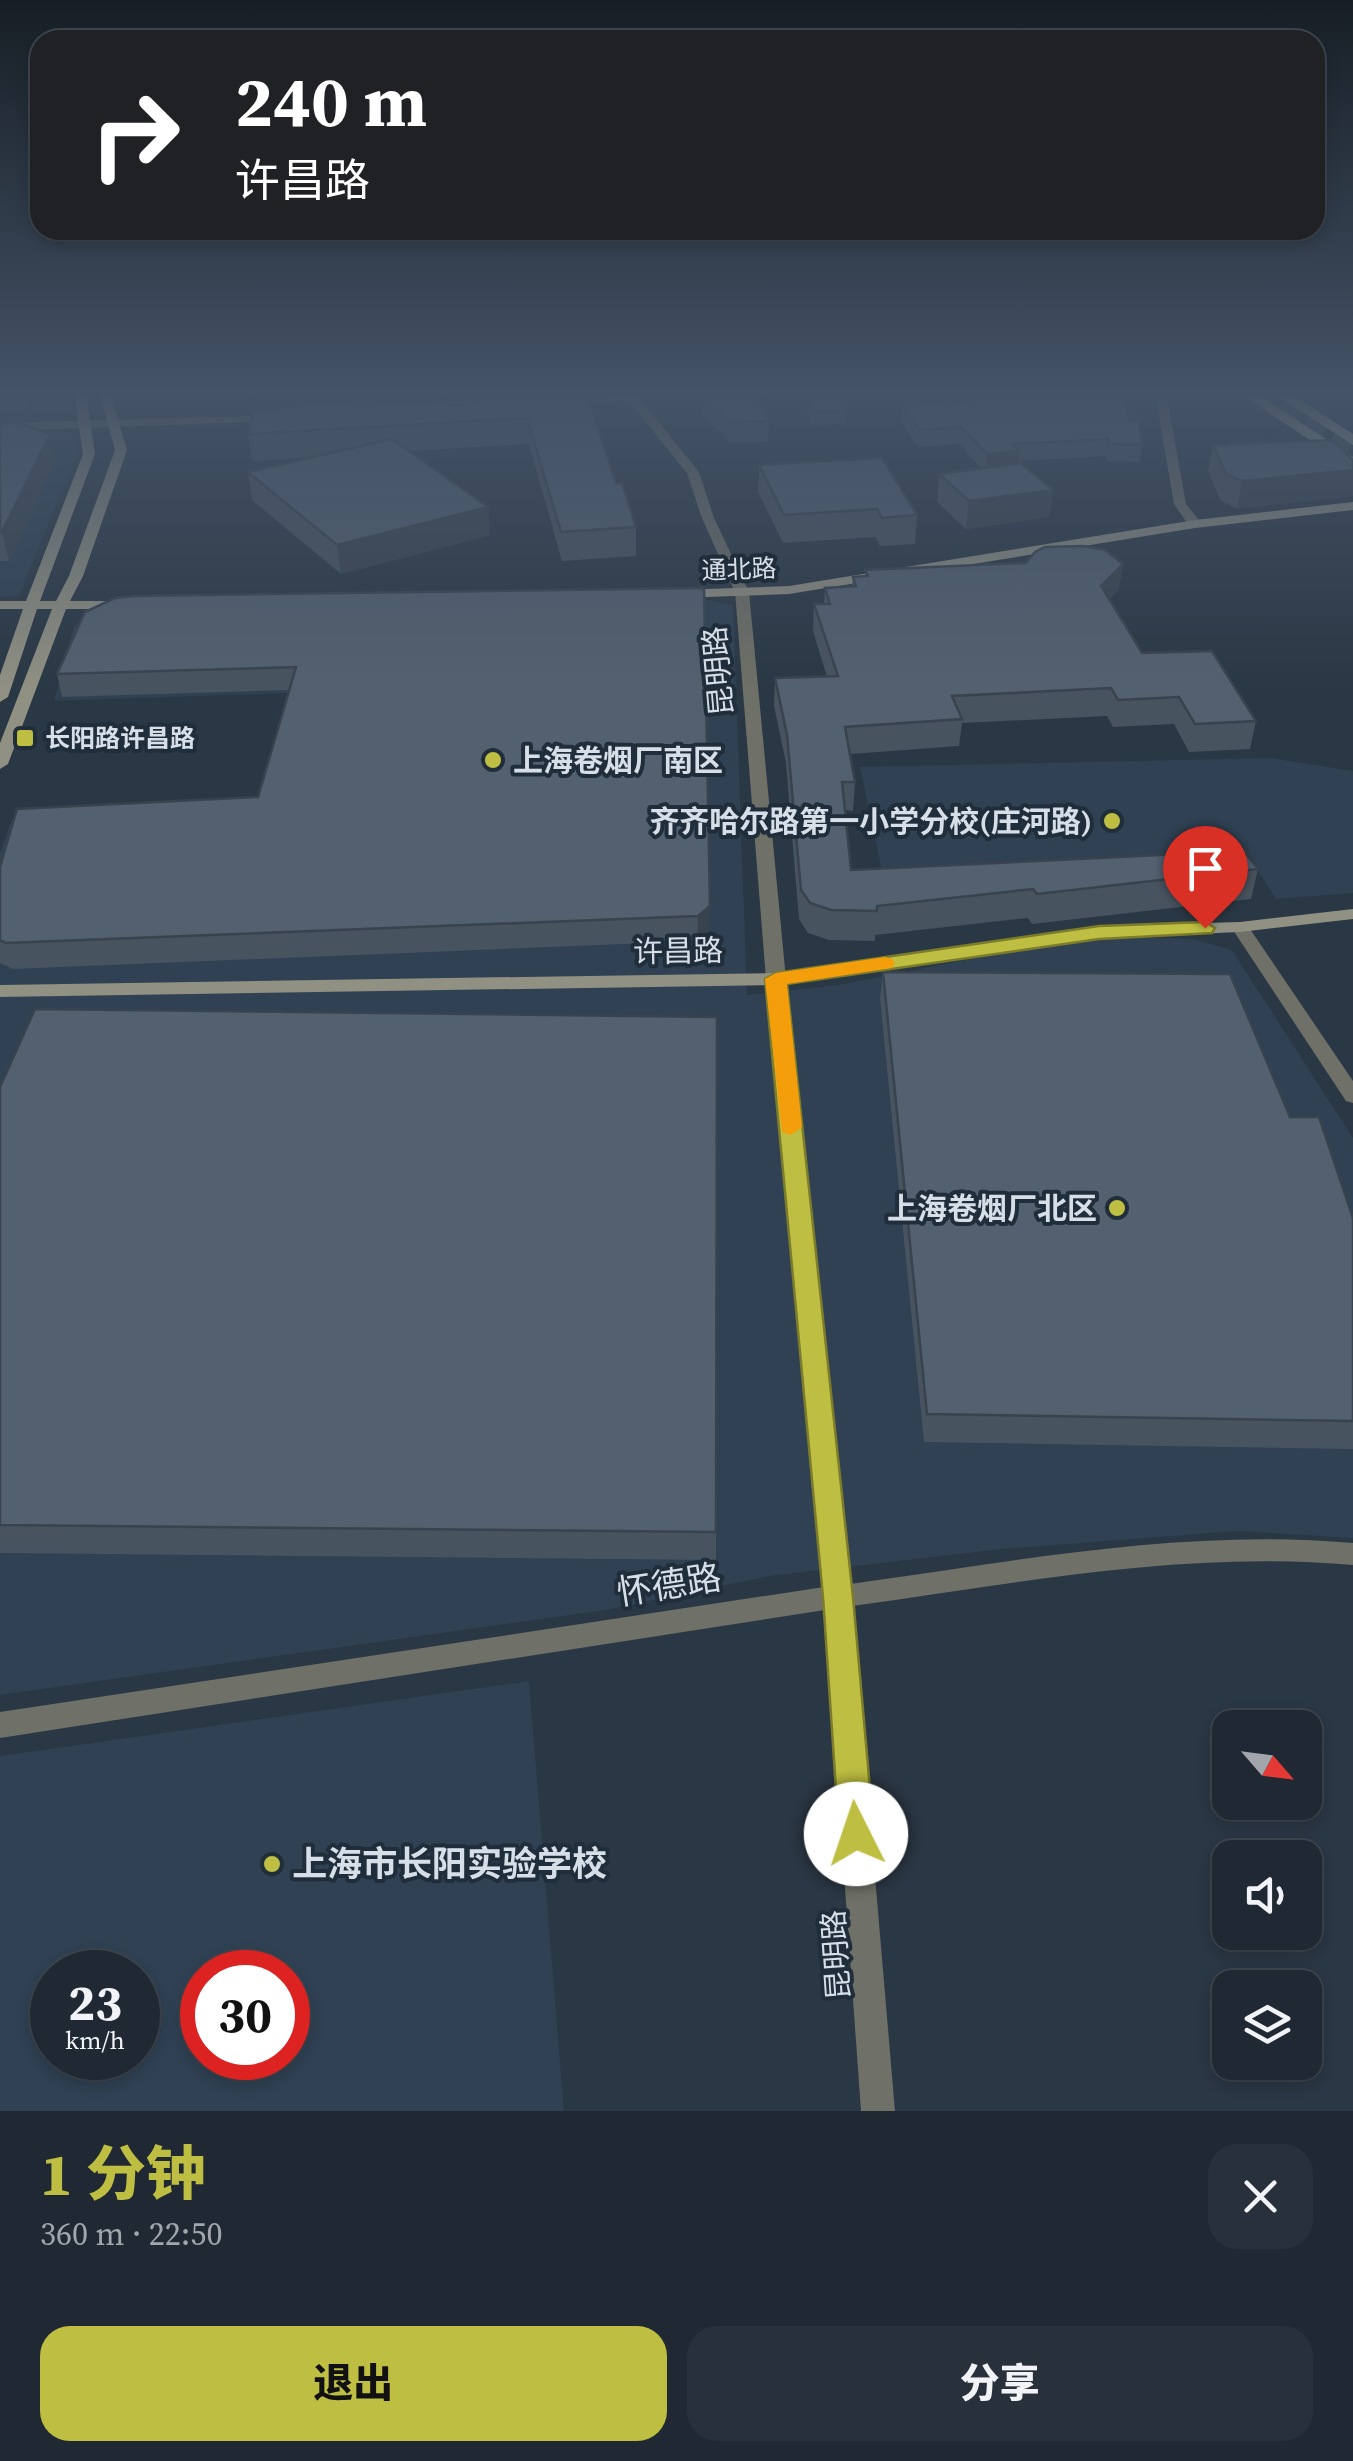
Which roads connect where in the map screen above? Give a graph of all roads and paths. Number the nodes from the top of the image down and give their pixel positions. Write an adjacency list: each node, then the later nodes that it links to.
1 (77, 492): 11 (street)
2 (106, 492): 12 (street)
3 (699, 492): 7 (street, 昆明路)
4 (1178, 492): 6 (street)
5 (1353, 506): 6 (street, 通北路)
6 (1195, 524): 7 (street, 通北路)
7 (742, 592): 8 (street, 通北路); 17 (street, 昆明路)
8 (664, 594)
9 (0, 605): 11 (street)
10 (139, 605): 12 (street)
11 (31, 606): 12 (street); 13 (street)
12 (60, 606): 14 (street)
13 (0, 697)
14 (0, 764)
15 (1353, 914): 16 (street, 许昌路)
16 (1240, 927): 17 (street, 许昌路); 19 (street)
17 (776, 979): 18 (street, 许昌路); 21 (street, 昆明路)
18 (0, 991)
19 (1353, 1096)
20 (1353, 1554): 21 (street, 怀德路)
21 (838, 1597): 22 (street, 怀德路); 23 (street, 昆明路)
22 (0, 1725)
23 (878, 2111)

